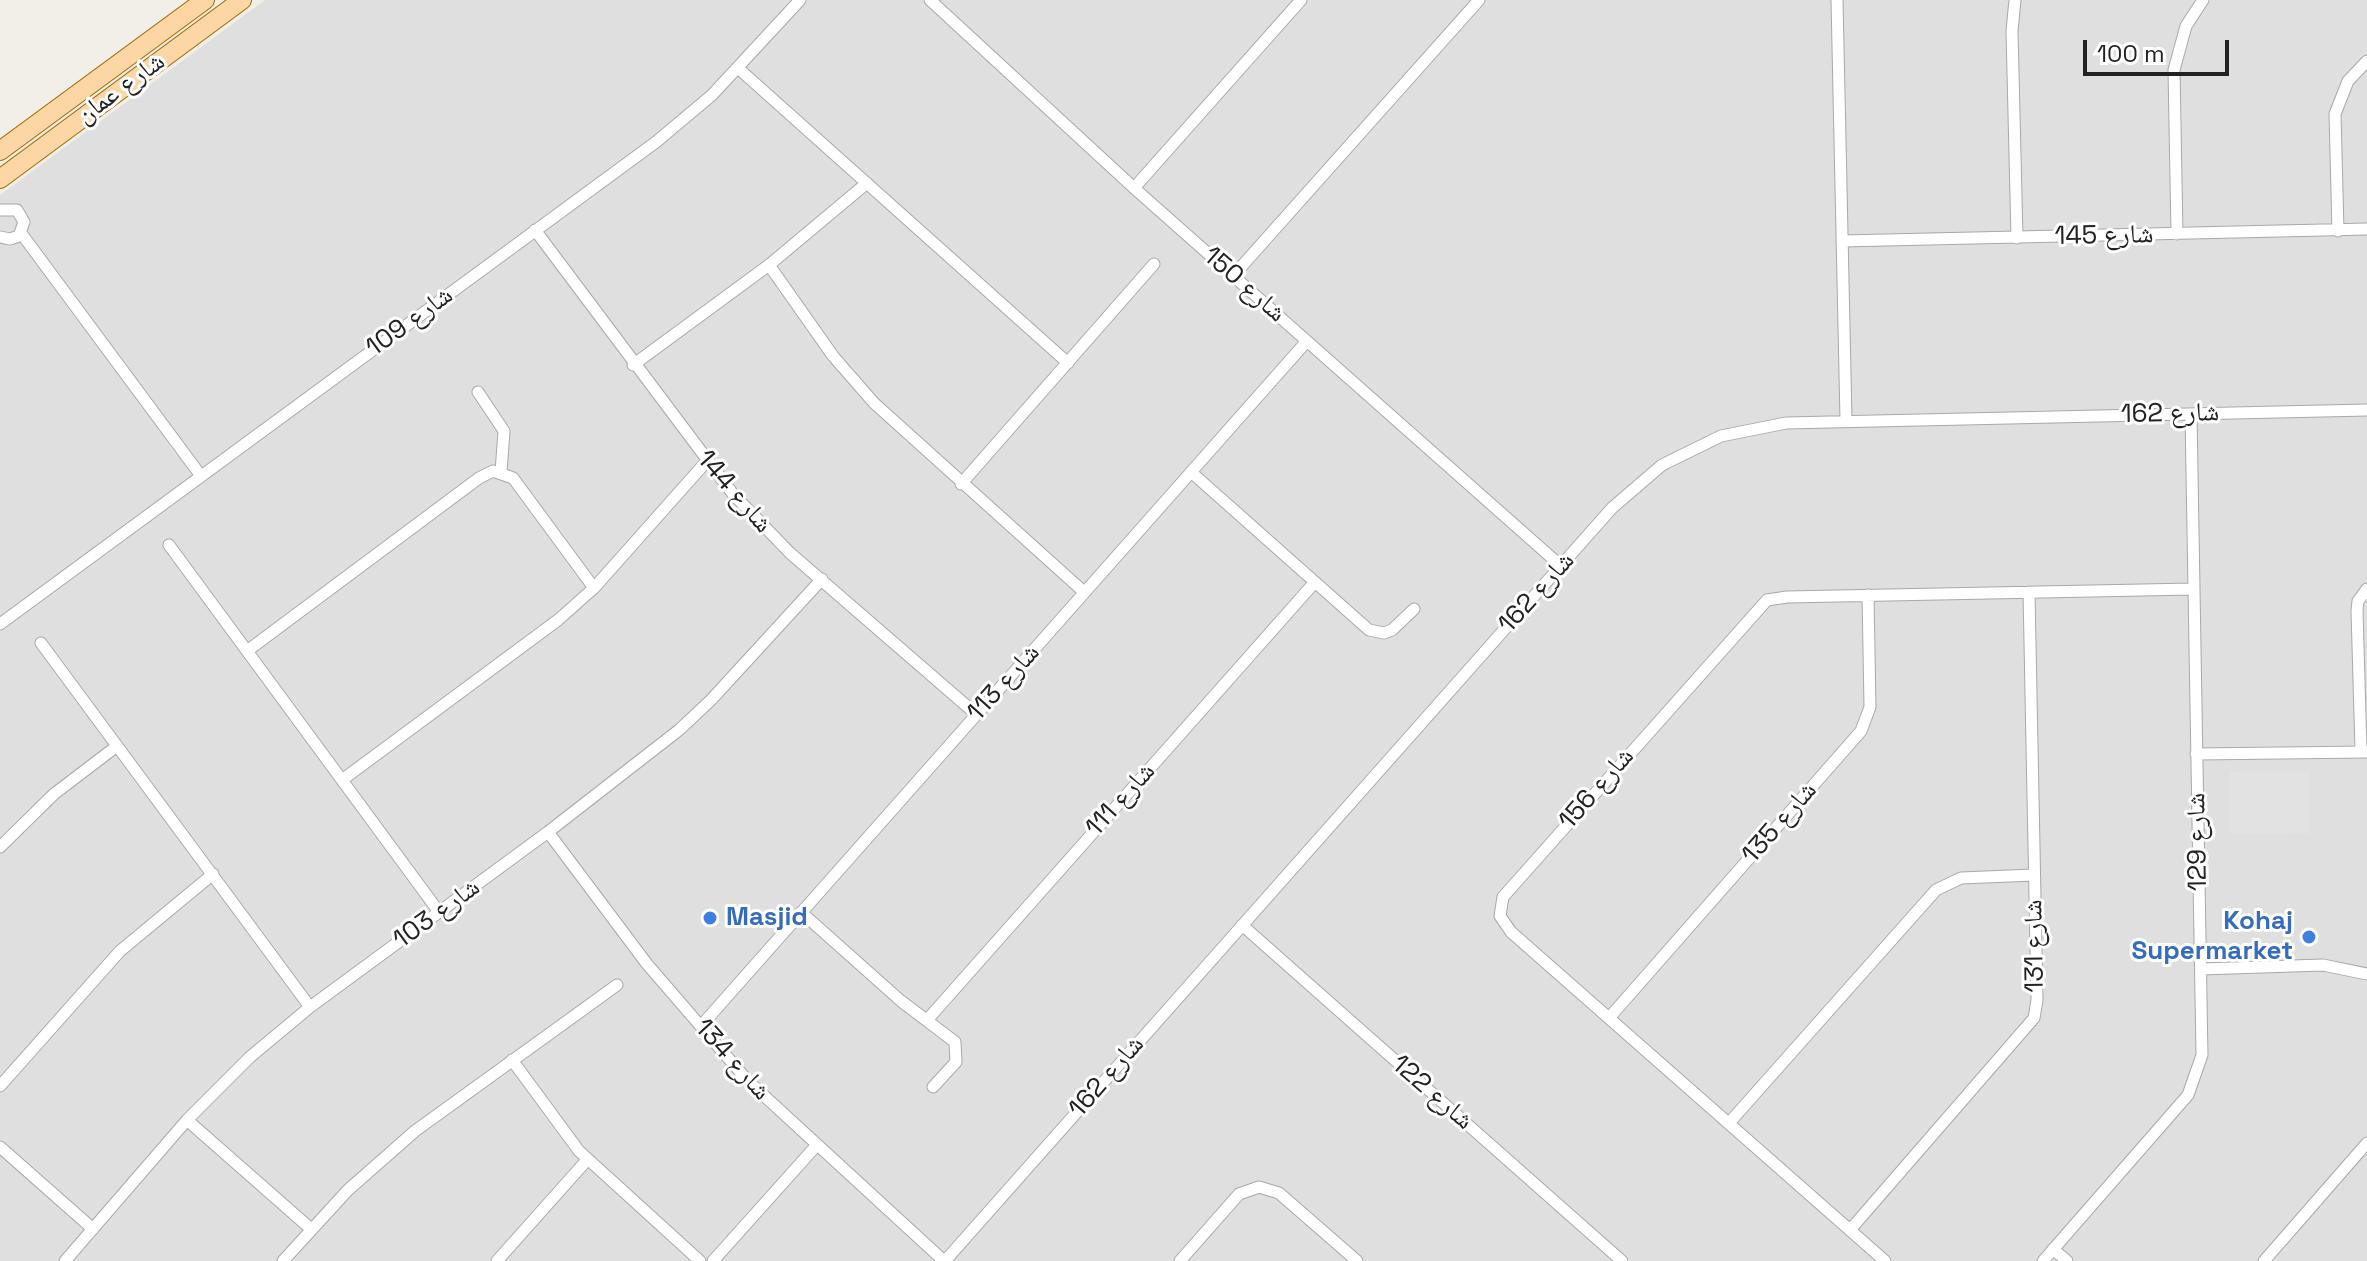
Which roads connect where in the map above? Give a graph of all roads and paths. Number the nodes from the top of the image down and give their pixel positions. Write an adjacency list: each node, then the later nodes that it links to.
1 (205, 0): 12 (main road, شارع عمان)
2 (242, 0): 13 (main road, شارع عمان)
3 (800, 0): 11 (street, شارع 109)
4 (930, 0): 15 (street, شارع 150)
5 (1301, 0): 15 (street)
6 (1479, 0): 27 (street)
7 (1837, 0): 24 (street)
8 (2015, 0): 23 (street)
9 (2203, 0): 21 (street)
10 (2367, 61): 19 (street)
11 (739, 69): 14 (street); 18 (street, شارع 109)
12 (0, 151)
13 (0, 179)
14 (867, 183): 26 (street); 29 (street)
15 (1134, 188): 27 (street, شارع 150)
16 (0, 210): 20 (street)
17 (2367, 229): 19 (street, شارع 145)
18 (535, 230): 30 (street, شارع 144); 38 (street, شارع 109)
19 (2338, 231): 21 (street, شارع 145)
20 (21, 233): 22 (street); 38 (street)
21 (2177, 234): 23 (street, شارع 145)
22 (0, 237)
23 (2017, 238): 24 (street, شارع 145)
24 (1842, 241): 34 (street)
25 (1154, 264): 29 (street)
26 (769, 265): 30 (street); 39 (street)
27 (1233, 276): 28 (street, شارع 150)
28 (1307, 341): 37 (street, شارع 113); 41 (street, شارع 150)
29 (1068, 363): 39 (street)
30 (633, 365): 35 (street, شارع 144)
31 (478, 392): 36 (street)
32 (2367, 410): 33 (street, شارع 162)
33 (2191, 414): 34 (street, شارع 162); 45 (street, شارع 129)
34 (1846, 420): 41 (street, شارع 162)
35 (706, 462): 42 (street, شارع 144); 44 (street)
36 (501, 472): 44 (street); 53 (street)
37 (1191, 472): 43 (street); 47 (street, شارع 113)
38 (201, 476): 51 (street, شارع 109)
39 (961, 484): 47 (street)
40 (169, 545): 53 (street)
41 (1561, 566): 65 (street, شارع 162)
42 (822, 579): 54 (street, شارع 144); 59 (street, شارع 103)
43 (1315, 582): 50 (street); 71 (street, شارع 111)
44 (594, 588): 58 (street)
45 (2193, 589): 48 (street, شارع 156); 57 (street, شارع 129)
46 (2367, 589): 56 (street)
47 (1084, 592): 54 (street, شارع 113)
48 (2029, 592): 49 (street, شارع 156); 62 (street, شارع 131)
49 (1868, 595): 70 (street, شارع 135); 70 (street, شارع 156)
50 (1414, 609)
51 (0, 624)
52 (41, 643): 55 (street)
53 (247, 651): 58 (street)
54 (976, 714): 64 (street, شارع 113)
55 (117, 746): 60 (street); 61 (street)
56 (2364, 751): 57 (street)
57 (2196, 754): 66 (street, شارع 129)
58 (342, 780): 63 (street)
59 (548, 832): 63 (street, شارع 103); 72 (street, شارع 134)
60 (0, 847)
61 (213, 874): 69 (street); 74 (street)
62 (2034, 875): 77 (street); 84 (street, شارع 131)
63 (439, 912): 69 (street, شارع 103)
64 (801, 912): 71 (street); 72 (street, شارع 113)
65 (1242, 925): 91 (street, شارع 162); 94 (street, شارع 122)
66 (2201, 969): 67 (street); 85 (street, شارع 129)
67 (2367, 974)
68 (617, 985): 73 (street)
69 (310, 1007): 76 (street, شارع 103)
70 (1609, 1018): 77 (street, شارع 156)
71 (928, 1019): 75 (street)
72 (701, 1026): 79 (street, شارع 134)
73 (512, 1060): 81 (street); 83 (street)
74 (0, 1086)
75 (933, 1087)
76 (187, 1120): 82 (street, شارع 103); 83 (street)
77 (1729, 1123): 84 (street, شارع 156)
78 (2367, 1143): 98 (street)
79 (816, 1146): 90 (street); 91 (street, شارع 134)
80 (0, 1147): 82 (street)
81 (587, 1160): 88 (street); 89 (street)
82 (93, 1229): 86 (street, شارع 103)
83 (311, 1229): 87 (street)
84 (1850, 1230): 95 (street, شارع 156)
85 (2053, 1249): 96 (street, شارع 129); 97 (street)
86 (65, 1261)
87 (283, 1261)
88 (497, 1261)
89 (700, 1261)
90 (713, 1261)
91 (945, 1261)
92 (1180, 1261): 93 (street)
93 (1357, 1261)
94 (1622, 1261)
95 (1885, 1261)
96 (2043, 1261)
97 (2067, 1261)
98 (2264, 1261)

